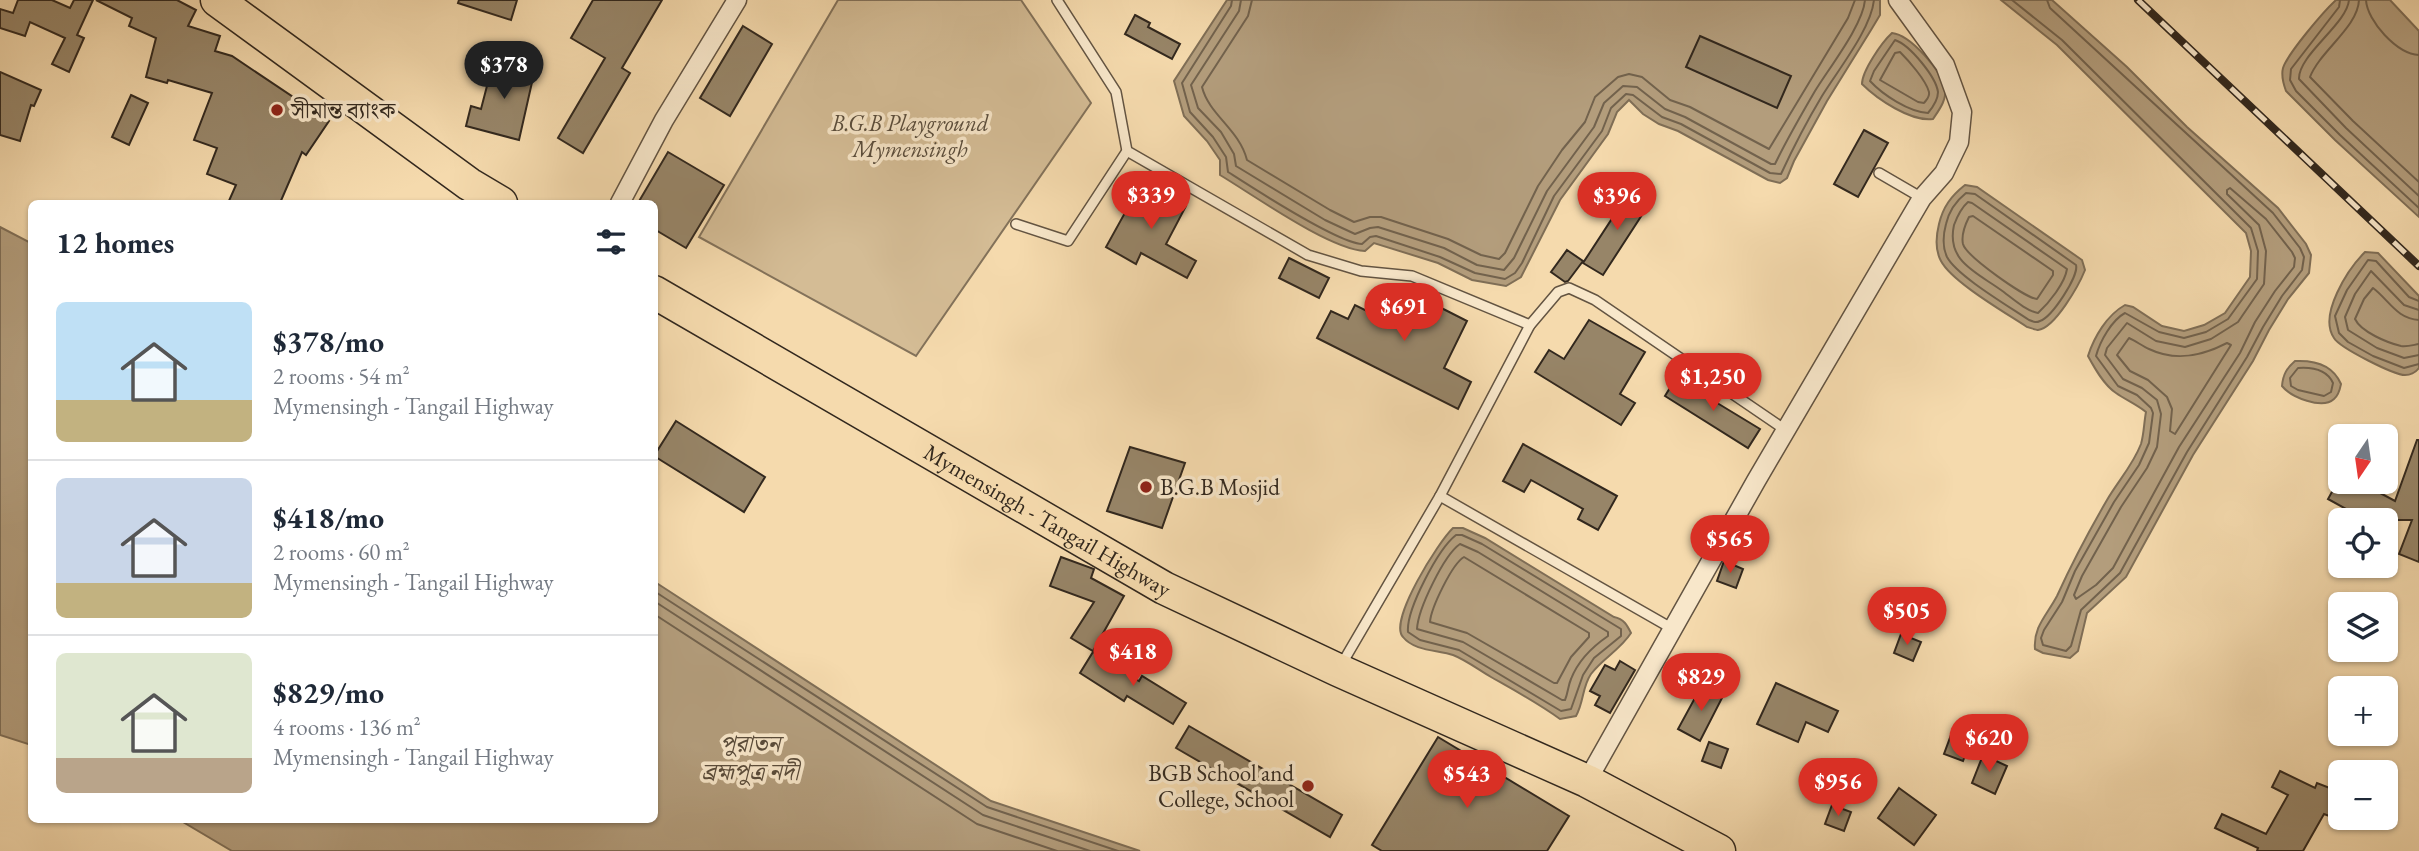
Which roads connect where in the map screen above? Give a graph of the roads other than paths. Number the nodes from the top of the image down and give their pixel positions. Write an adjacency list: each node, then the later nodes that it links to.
1 (217, 0): 8 (highway)
2 (737, 0): 9 (street)
3 (1057, 0): 5 (lane)
4 (1898, 0): 7 (street)
5 (1127, 151): 10 (lane); 12 (lane)
6 (1880, 173): 7 (lane)
7 (1922, 198): 13 (street)
8 (496, 200)
9 (622, 200)
10 (1016, 224)
11 (658, 294): 16 (highway, Mymensingh - Tangail Highway)
12 (1530, 325): 13 (lane); 14 (lane)
13 (1787, 431): 15 (street)
14 (1440, 496): 15 (lane); 16 (lane)
15 (1673, 629): 17 (street)
16 (1338, 670): 17 (highway, Mymensingh - Tangail Highway)
17 (1587, 781): 18 (highway, Mymensingh - Tangail Highway)
18 (1719, 851)

